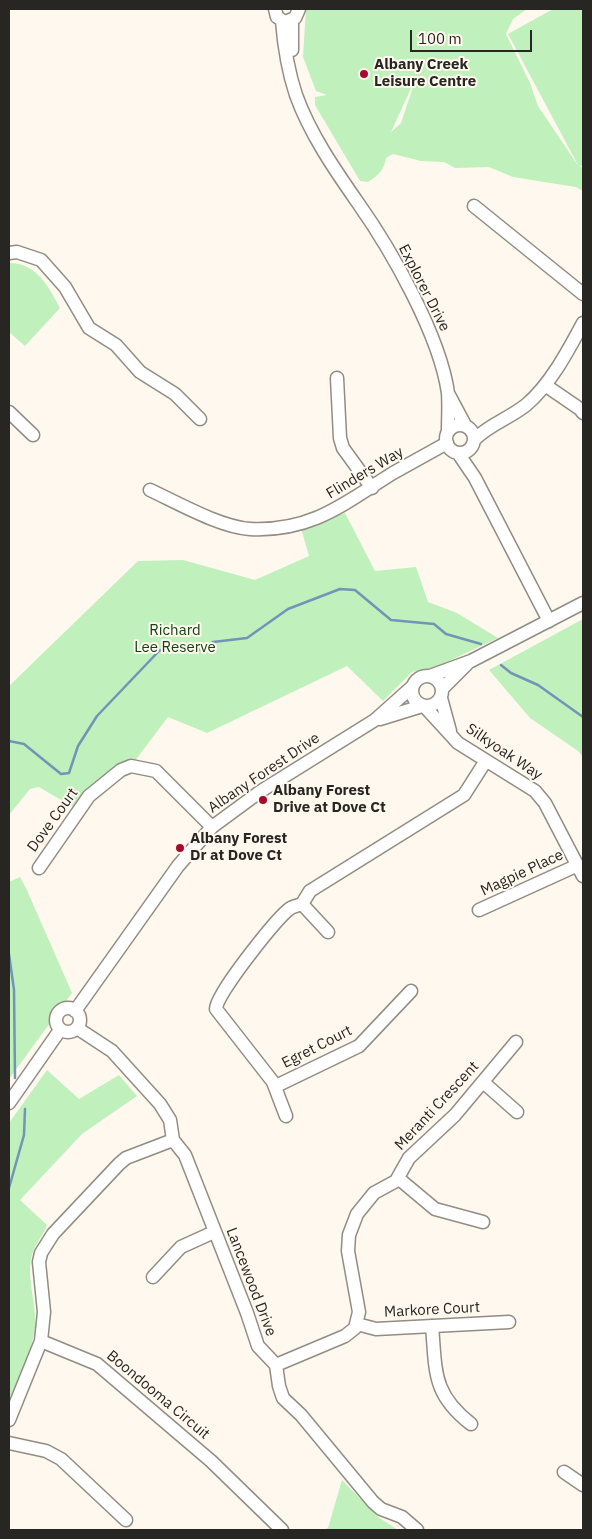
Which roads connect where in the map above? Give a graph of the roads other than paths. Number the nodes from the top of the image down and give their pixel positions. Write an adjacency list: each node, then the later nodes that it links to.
1 (275, 9): 3 (street)
2 (299, 9): 3 (street)
3 (287, 21): 10 (street, Explorer Drive)
4 (474, 206): 6 (street)
5 (9, 253): 13 (street)
6 (583, 294)
7 (583, 323): 9 (street)
8 (337, 378): 18 (street)
9 (545, 385): 12 (street); 15 (street)
10 (448, 393): 15 (street, Explorer Drive); 16 (street, Explorer Drive)
11 (9, 412): 14 (street)
12 (583, 413)
13 (200, 419)
14 (34, 435)
15 (471, 435): 16 (street); 16 (street); 17 (street, Explorer Drive)
16 (452, 444): 17 (street, Explorer Drive); 18 (street, Flinders Way)
17 (474, 478): 21 (street, Explorer Drive)
18 (372, 488): 19 (street, Flinders Way)
19 (150, 490)
20 (583, 603): 21 (street)
21 (548, 621): 22 (street)
22 (470, 661): 23 (street); 25 (street)
23 (430, 676): 24 (street); 25 (street)
24 (413, 686): 26 (street); 27 (street, Albany Forest Drive)
25 (442, 693): 26 (street); 28 (street, Silkyoak Way)
26 (423, 706): 27 (street, Albany Forest Drive); 28 (street, Silkyoak Way)
27 (375, 720): 30 (street, Albany Forest Drive)
28 (450, 734): 29 (street, Silkyoak Way)
29 (486, 762): 32 (street, Silkyoak Way); 33 (street)
30 (212, 827): 31 (street, Dove Court); 37 (street, Albany Forest Drive)
31 (39, 868)
32 (581, 870): 34 (street, Magpie Place)
33 (302, 904): 35 (street); 42 (street)
34 (479, 910)
35 (328, 932)
36 (411, 991): 42 (street, Egret Court)
37 (75, 1011): 38 (street); 39 (street)
38 (77, 1028): 39 (street); 46 (street, Lancewood Drive)
39 (60, 1030): 43 (street)
40 (516, 1042): 41 (street, Meranti Crescent)
41 (483, 1082): 44 (street); 47 (street, Meranti Crescent)
42 (276, 1086): 45 (street)
43 (9, 1101)
44 (517, 1112)
45 (286, 1116)
46 (173, 1140): 49 (street, Lancewood Drive); 54 (street)
47 (398, 1178): 48 (street); 52 (street, Meranti Crescent)
48 (482, 1222)
49 (214, 1232): 50 (street); 55 (street, Lancewood Drive)
50 (153, 1278)
51 (509, 1322): 53 (street, Markore Court)
52 (357, 1324): 53 (street, Markore Court); 55 (street)
53 (432, 1326): 57 (street)
54 (41, 1341): 56 (street); 62 (street, Boondooma Circuit)
55 (276, 1365): 63 (street)
56 (9, 1420)
57 (471, 1424)
58 (9, 1443): 61 (street)
59 (564, 1472): 60 (street)
60 (583, 1485)
61 (126, 1520)
62 (282, 1530)
63 (417, 1530)

